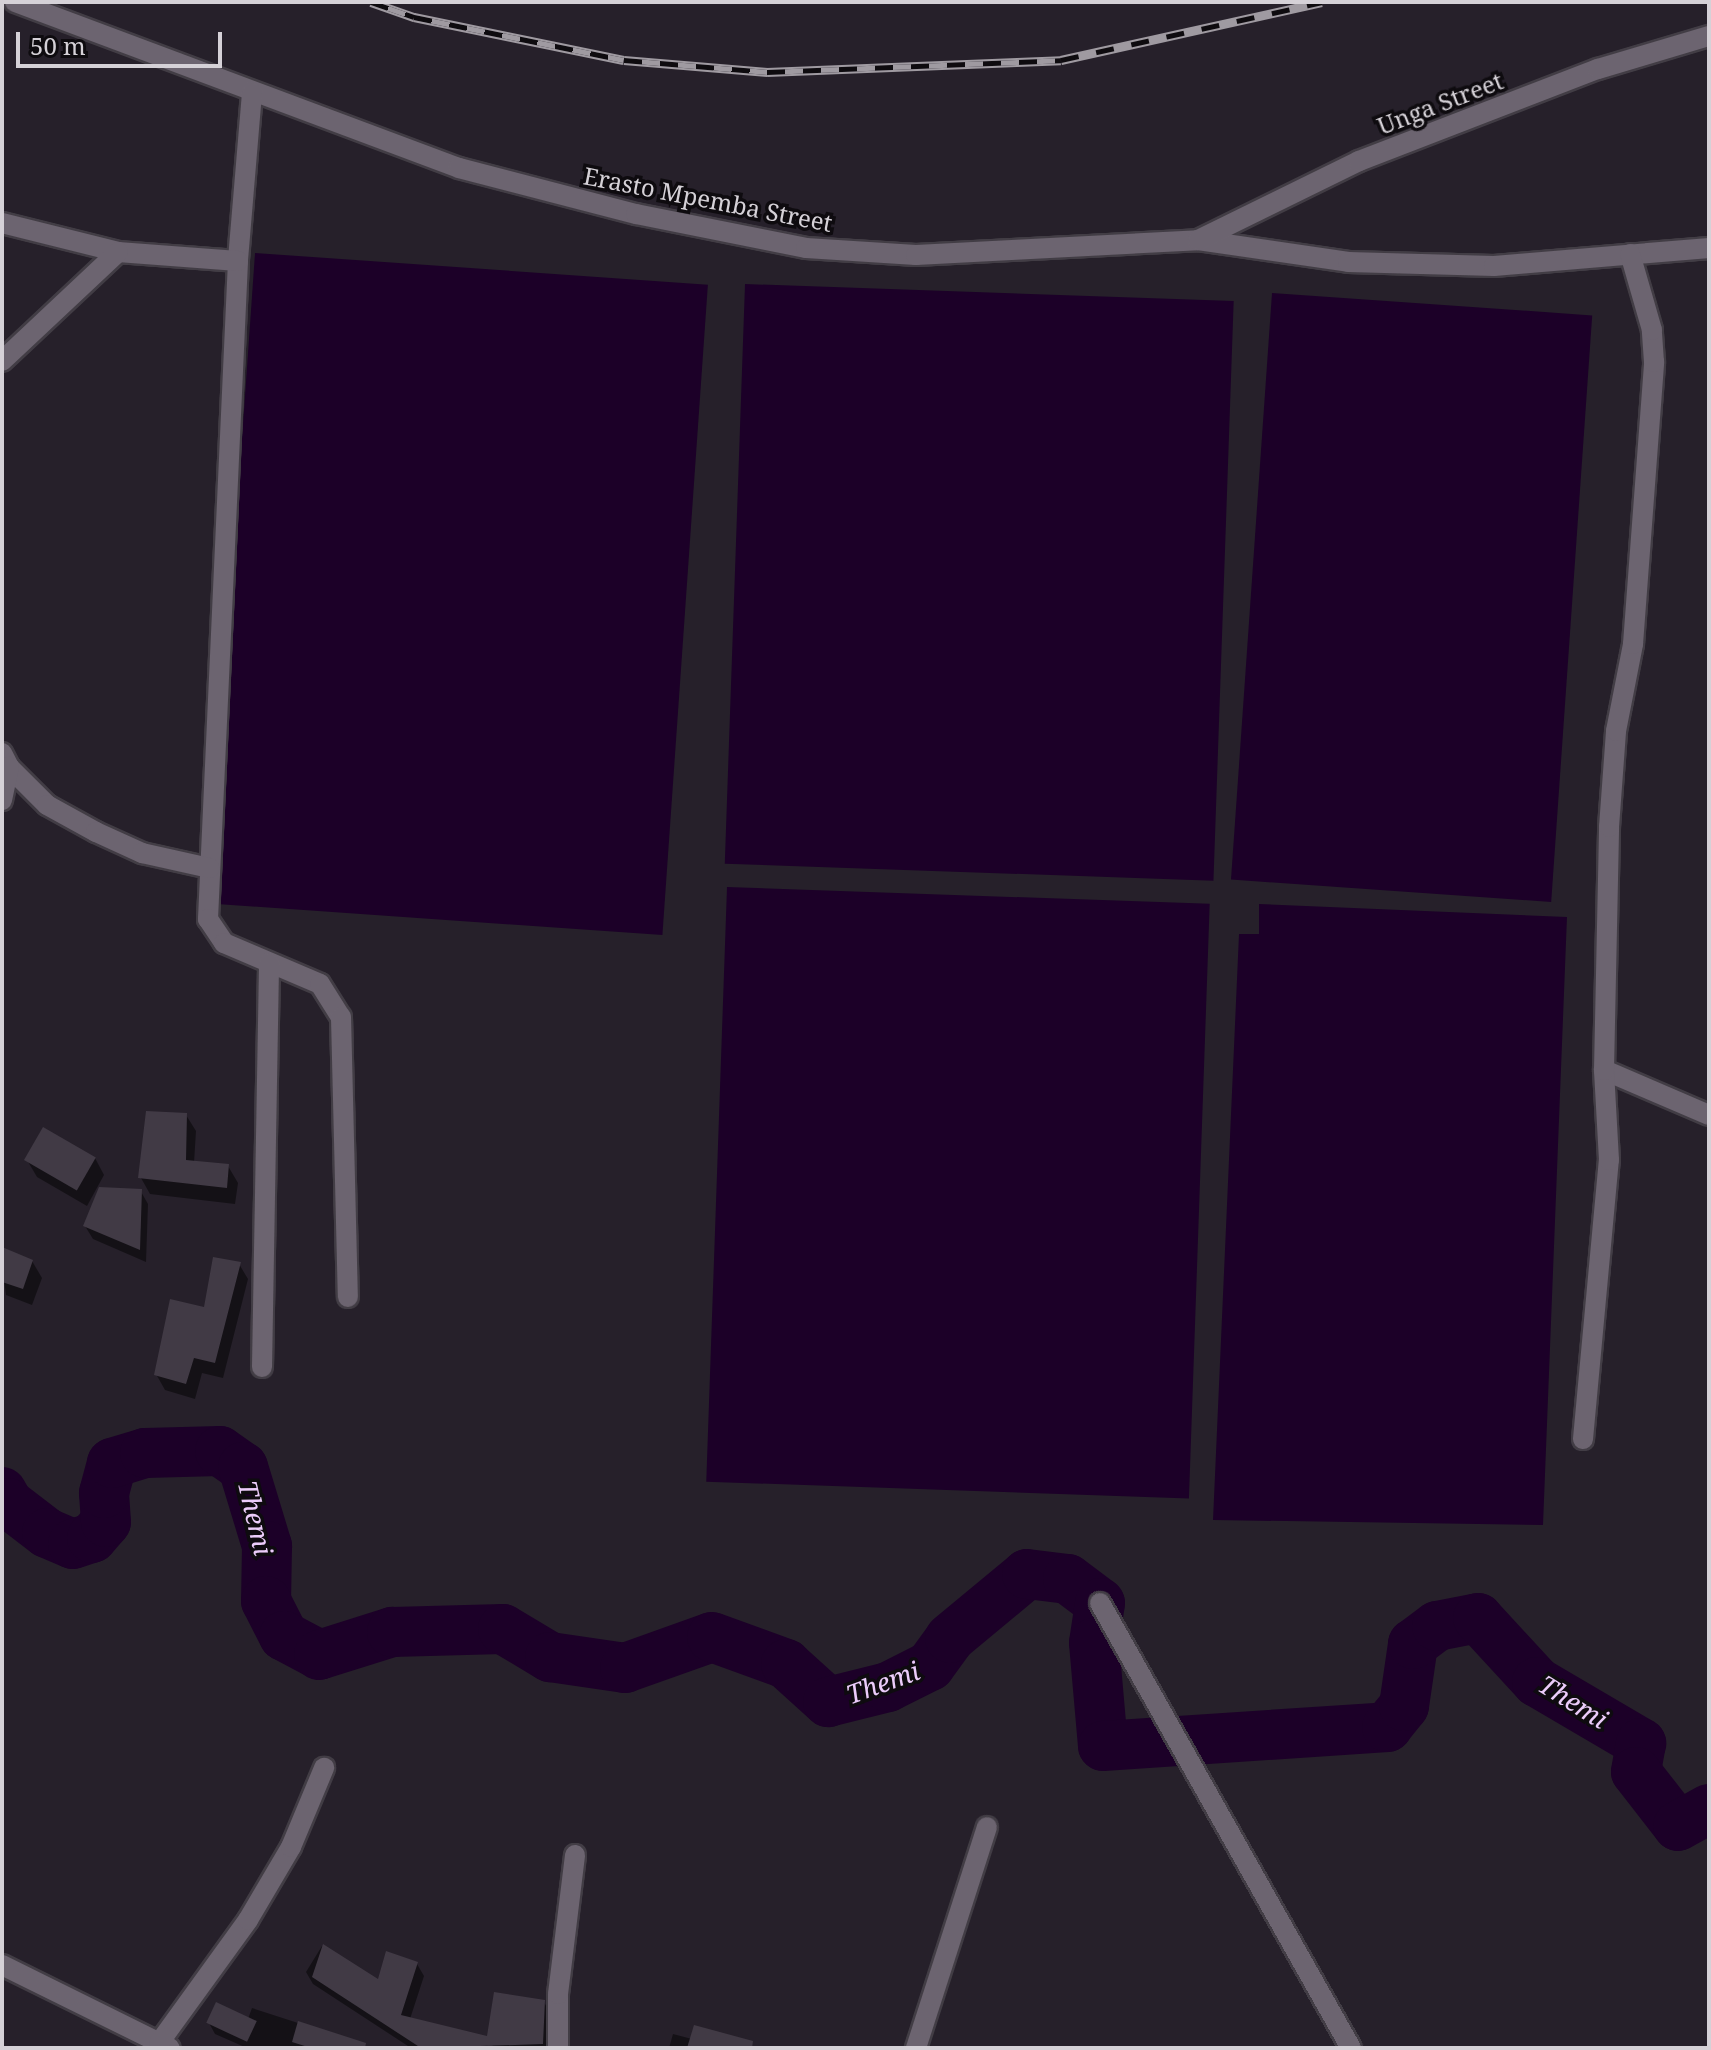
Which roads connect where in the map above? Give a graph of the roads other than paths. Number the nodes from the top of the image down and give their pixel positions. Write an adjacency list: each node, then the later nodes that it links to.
1 (15, 2): 3 (street, Erasto Mpemba Street)
2 (1709, 36): 5 (street, Unga Street)
3 (252, 93): 5 (street, Erasto Mpemba Street); 9 (street)
4 (2, 223): 7 (street)
5 (1198, 240): 8 (street, Erasto Mpemba Street)
6 (1709, 248): 8 (street, Erasto Mpemba Street)
7 (118, 252): 9 (street); 10 (street)
8 (1630, 254): 15 (street)
9 (238, 261): 13 (street)
10 (2, 361)
11 (6, 760): 12 (street); 13 (street)
12 (2, 800)
13 (209, 868): 14 (street)
14 (269, 963): 17 (street); 18 (street)
15 (1604, 1070): 16 (street); 19 (street)
16 (1709, 1115)
17 (348, 1297)
18 (262, 1367)
19 (1583, 1439)
20 (1100, 1603): 28 (street)
21 (324, 1768): 25 (street)
22 (987, 1827): 27 (street)
23 (575, 1855): 26 (street)
24 (2, 1965): 25 (street)
25 (164, 2045)
26 (558, 2048)
27 (916, 2048)
28 (1351, 2048)

